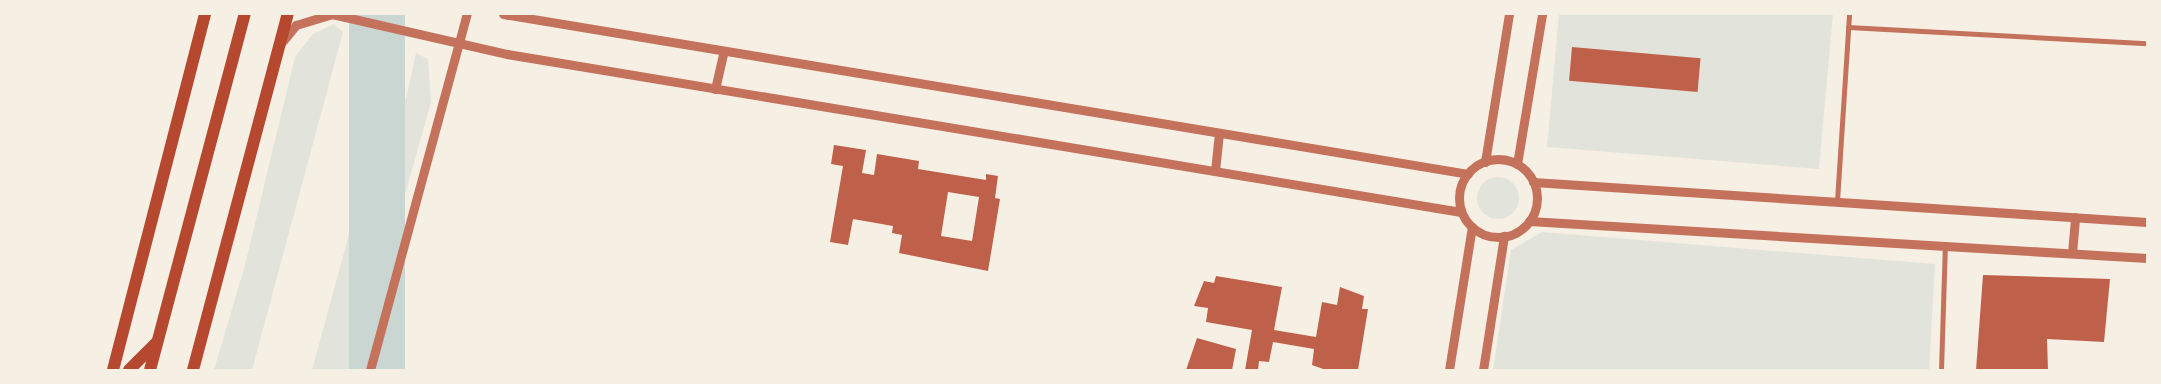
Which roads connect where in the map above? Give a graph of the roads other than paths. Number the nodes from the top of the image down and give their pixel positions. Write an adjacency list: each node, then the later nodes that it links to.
1 (204, 14): 33 (main road)
2 (245, 14): 32 (main road)
3 (288, 14): 14 (main road)
4 (332, 14): 12 (street); 14 (street)
5 (467, 14): 12 (street)
6 (503, 14): 13 (street)
7 (1509, 14): 17 (street)
8 (1542, 14): 18 (street)
9 (1849, 14): 10 (street)
10 (1848, 28): 11 (street); 22 (street)
11 (2147, 43)
12 (458, 44): 15 (street); 37 (street)
13 (724, 51): 15 (street); 16 (street)
14 (278, 52): 36 (main road)
15 (715, 89): 19 (street)
16 (1219, 132): 19 (street); 20 (street)
17 (1485, 162): 18 (street); 20 (street)
18 (1516, 164): 21 (street)
19 (1215, 171): 23 (street)
20 (1468, 174): 23 (street)
21 (1533, 182): 22 (street); 25 (street)
22 (1837, 201): 24 (street)
23 (1461, 212): 27 (street)
24 (2075, 217): 26 (street); 30 (street)
25 (1529, 221): 28 (street); 29 (street)
26 (2147, 222)
27 (1472, 227): 28 (street); 38 (street)
28 (1504, 236): 39 (street)
29 (1945, 246): 30 (street); 40 (street)
30 (2072, 254): 31 (street)
31 (2147, 258)
32 (157, 342): 34 (main road); 35 (main road)
33 (113, 370)
34 (130, 370)
35 (150, 370)
36 (193, 370)
37 (370, 370)
38 (1449, 370)
39 (1483, 370)
40 (1941, 370)

